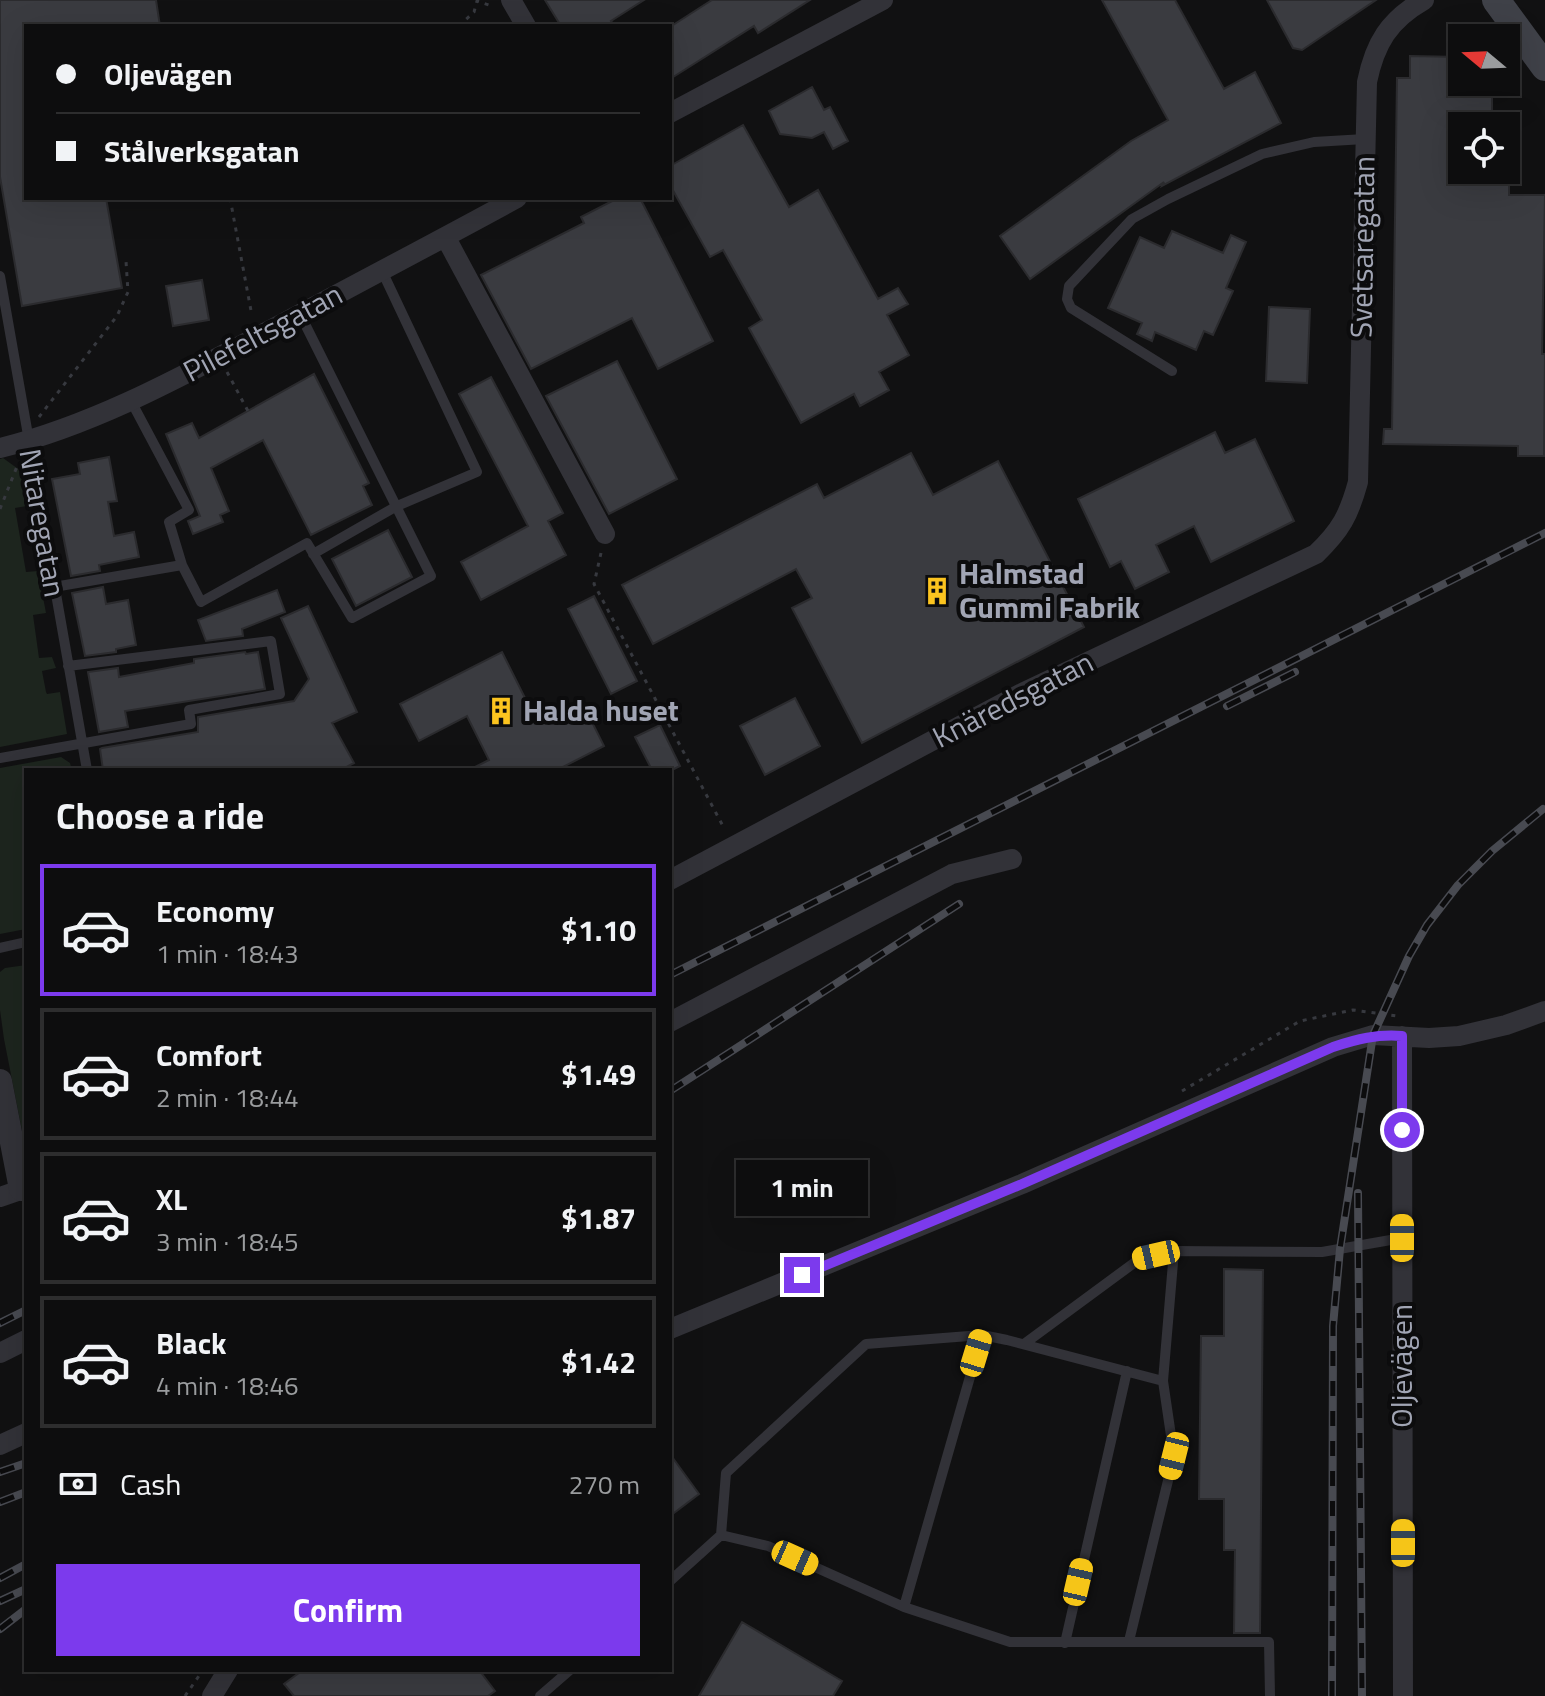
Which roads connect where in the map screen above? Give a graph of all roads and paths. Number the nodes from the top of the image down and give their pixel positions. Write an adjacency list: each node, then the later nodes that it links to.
1 (883, 0): 8 (street)
2 (1424, 0): 9 (street, Svetsaregatan)
3 (1496, 0): 7 (main road)
4 (513, 3): 5 (path); 6 (street)
5 (461, 24)
6 (525, 24)
7 (1545, 67)
8 (672, 112)
9 (1365, 139): 19 (lane); 26 (street, Svetsaregatan)
10 (230, 200): 17 (path)
11 (513, 200): 12 (street, Pilefeltsgatan)
12 (446, 238): 14 (street, Pilefeltsgatan); 27 (street)
13 (126, 261): 22 (path)
14 (382, 271): 16 (street, Pilefeltsgatan); 24 (lane)
15 (0, 276): 22 (lane, Nitaregatan)
16 (300, 314): 17 (street, Pilefeltsgatan); 24 (lane)
17 (256, 338): 18 (street, Pilefeltsgatan)
18 (219, 357): 20 (street, Pilefeltsgatan); 21 (path)
19 (1172, 371)
20 (131, 401): 22 (street, Pilefeltsgatan); 29 (lane)
21 (248, 411)
22 (27, 441): 23 (street, Pilefeltsgatan); 25 (path); 30 (lane, Nitaregatan)
23 (0, 448)
24 (397, 506): 28 (lane); 28 (lane)
25 (0, 509)
26 (1349, 515): 35 (street, Knäredsgatan)
27 (605, 534): 35 (path)
28 (313, 554): 29 (lane)
29 (182, 565): 30 (lane)
30 (54, 587): 31 (lane, Nitaregatan)
31 (68, 666): 32 (lane, Nitaregatan); 32 (lane)
32 (82, 744): 33 (lane); 34 (lane, Nitaregatan)
33 (0, 758)
34 (87, 768)
35 (734, 847): 37 (street, Knäredsgatan)
36 (1012, 859): 41 (street)
37 (672, 879)
38 (24, 942): 39 (lane)
39 (0, 948)
40 (1545, 1011): 42 (street)
41 (672, 1021)
42 (1402, 1036): 45 (street, Oljevägen); 47 (street)
43 (0, 1081): 44 (street)
44 (16, 1191)
45 (1402, 1238): 46 (lane); 68 (street, Oljevägen)
46 (1174, 1251): 50 (lane); 53 (lane)
47 (672, 1328)
48 (982, 1335): 50 (lane); 56 (lane); 58 (lane)
49 (24, 1341): 51 (street)
50 (1024, 1344): 52 (lane)
51 (0, 1353)
52 (1127, 1371): 53 (lane); 60 (lane)
53 (1163, 1381): 59 (lane)
54 (24, 1434): 55 (street)
55 (0, 1445)
56 (721, 1535): 57 (lane); 58 (lane)
57 (672, 1579)
58 (904, 1607): 60 (lane)
59 (1129, 1641): 60 (lane); 67 (lane)
60 (1065, 1643)
61 (202, 1672): 64 (path)
62 (227, 1672): 65 (street)
63 (568, 1672): 66 (lane)
64 (185, 1696)
65 (212, 1696)
66 (540, 1696)
67 (1270, 1696)
68 (1403, 1696)

